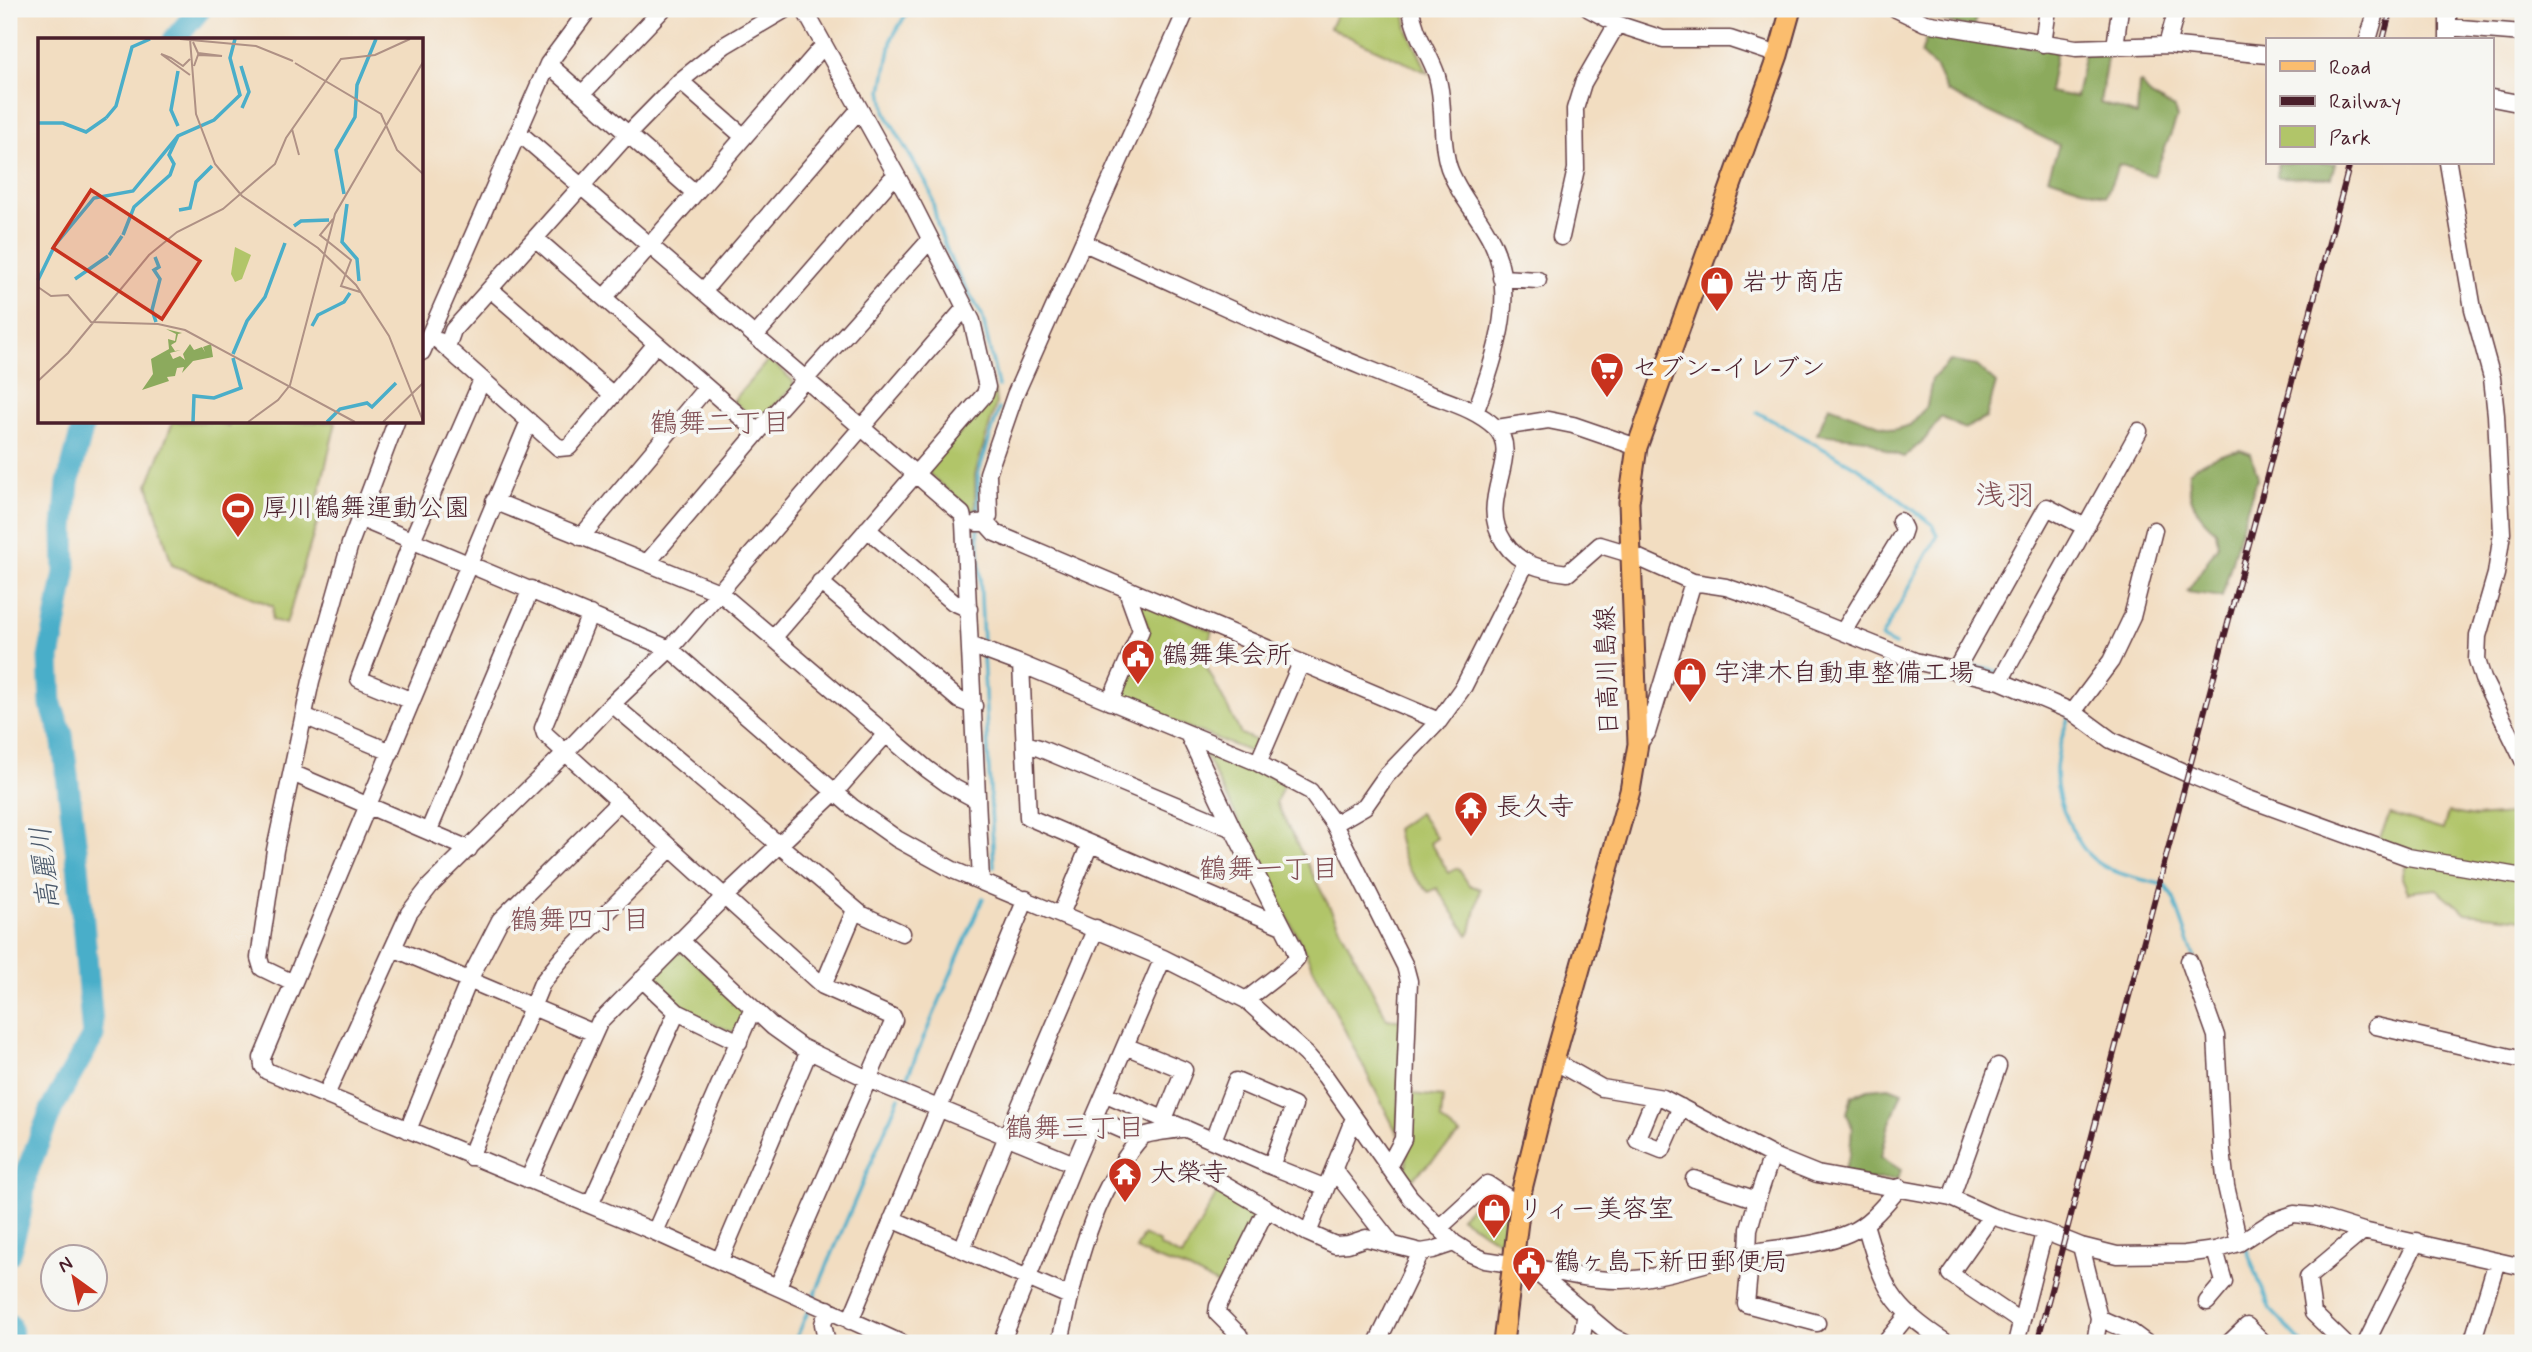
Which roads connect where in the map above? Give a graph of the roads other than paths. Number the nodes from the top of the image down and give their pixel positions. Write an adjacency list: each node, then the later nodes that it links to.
1 (589, 9): 25 (street)
2 (663, 9): 27 (street)
3 (786, 9): 26 (street)
4 (804, 9): 20 (street)
5 (1187, 9): 41 (street)
6 (1411, 9): 43 (street)
7 (1589, 9): 15 (street)
8 (1791, 9): 23 (main road, 日高川島線)
9 (2048, 9): 19 (street)
10 (2120, 9): 22 (street)
11 (2177, 9): 21 (street)
12 (2377, 9): 18 (street)
13 (2448, 9): 16 (street)
14 (1906, 11): 19 (street)
15 (1617, 24): 23 (street); 38 (street)
16 (2448, 33): 17 (street)
17 (2523, 33)
18 (2369, 38)
19 (2043, 44): 22 (street)
20 (824, 45): 30 (street); 33 (street)
21 (2167, 45): 22 (street); 24 (street)
22 (2115, 47)
23 (1778, 55): 65 (main road, 日高川島線)
24 (2266, 55)
25 (548, 64): 27 (street); 31 (street)
26 (680, 80): 32 (street); 33 (street)
27 (582, 94): 32 (street)
28 (2494, 98): 29 (street)
29 (2523, 104)
30 (859, 111): 35 (street); 46 (street)
31 (518, 132): 36 (street); 49 (street)
32 (628, 134): 36 (street); 37 (street)
33 (744, 137): 37 (street)
34 (2448, 164): 109 (street)
35 (895, 174): 40 (street); 50 (street)
36 (581, 187): 39 (street); 42 (street)
37 (695, 193): 42 (street)
38 (1561, 237)
39 (535, 238): 45 (street); 47 (street)
40 (930, 240): 48 (street); 55 (street)
41 (1084, 243): 58 (street); 70 (street)
42 (651, 245): 46 (street); 47 (street)
43 (1501, 278): 44 (street); 58 (street)
44 (1538, 280)
45 (490, 289): 53 (street); 57 (street)
46 (704, 290): 50 (street)
47 (604, 298): 51 (street)
48 (965, 308): 61 (street); 66 (street)
49 (429, 333): 52 (street); 53 (street)
50 (755, 335): 55 (street)
51 (656, 344): 56 (street); 57 (street)
52 (424, 347)
53 (447, 347): 54 (street)
54 (482, 380): 59 (street); 76 (street)
55 (806, 380): 61 (street); 64 (street)
56 (706, 388): 64 (street); 75 (street)
57 (613, 395): 59 (street)
58 (1475, 413): 62 (street)
59 (529, 421): 67 (street)
60 (395, 424): 68 (street)
61 (860, 427): 66 (street); 85 (street)
62 (1497, 428): 65 (street); 79 (street)
63 (2139, 431): 72 (street)
64 (758, 432): 78 (street)
65 (1637, 447): 77 (main road, 日高川島線)
66 (915, 474): 71 (street); 73 (street)
67 (494, 501): 75 (street); 80 (street)
68 (361, 519): 76 (street); 101 (street)
69 (1900, 521): 88 (street)
70 (985, 522): 71 (street); 84 (street)
71 (964, 523): 86 (street)
72 (2085, 527): 94 (street); 95 (street)
73 (867, 529): 81 (street); 86 (street)
74 (2154, 530): 100 (street)
75 (581, 537): 78 (street)
76 (412, 540): 80 (street); 96 (street)
77 (1630, 554): 79 (street); 82 (street); 106 (main road, 日高川島線)
78 (647, 563): 85 (street)
79 (1526, 563): 102 (street)
80 (468, 564): 83 (street); 96 (street)
81 (820, 582): 89 (street); 99 (street)
82 (1693, 582): 88 (street); 106 (street)
83 (531, 589): 87 (street); 118 (street)
84 (1130, 590): 92 (street); 97 (street)
85 (719, 592): 89 (street); 91 (street)
86 (969, 609): 90 (street)
87 (590, 614): 91 (street); 108 (street)
88 (1843, 632): 94 (street)
89 (773, 638): 103 (street)
90 (970, 645): 93 (street); 99 (street)
91 (670, 649): 98 (street); 112 (street)
92 (1301, 663): 102 (street); 110 (street)
93 (1021, 664): 97 (street); 105 (street)
94 (1955, 671): 95 (street)
95 (2000, 681): 100 (street)
96 (412, 701): 107 (street)
97 (1110, 702): 104 (street)
98 (612, 704): 108 (street); 120 (street)
99 (974, 706): 113 (street)
100 (2073, 712): 123 (street)
101 (304, 716): 107 (street); 111 (street)
102 (1439, 721): 116 (street)
103 (886, 734): 112 (street); 113 (street)
104 (1188, 734): 110 (street); 117 (street)
105 (1025, 744): 117 (street); 119 (street)
106 (1638, 744): 150 (main road, 日高川島線)
107 (391, 752): 115 (street)
108 (565, 753): 114 (street); 122 (street)
109 (2523, 760)
110 (1258, 763): 116 (street)
111 (292, 773): 115 (street); 138 (street)
112 (835, 792): 120 (street); 124 (street)
113 (977, 800): 124 (street)
114 (618, 803): 121 (street); 137 (street)
115 (369, 804): 118 (street); 138 (street)
116 (1335, 824): 170 (street)
117 (1233, 829): 129 (street)
118 (429, 831): 122 (street)
119 (1090, 844): 128 (street); 129 (street)
120 (778, 846): 125 (street); 127 (street)
121 (671, 848): 125 (street); 141 (street)
122 (469, 849): 133 (street)
123 (2523, 877)
124 (981, 881): 126 (street)
125 (725, 896): 132 (street); 139 (street)
126 (1026, 899): 128 (street); 156 (street)
127 (855, 910): 131 (street); 139 (street)
128 (1061, 914): 130 (street)
129 (1282, 926): 140 (street)
130 (1096, 928): 134 (street); 163 (street)
131 (902, 933)
132 (680, 940): 136 (street); 142 (street)
133 (393, 948): 137 (street); 154 (street)
134 (1163, 958): 140 (street); 147 (street)
135 (2189, 961): 193 (street)
136 (642, 979): 143 (street); 145 (street)
137 (469, 980): 141 (street); 162 (street)
138 (293, 983): 154 (street)
139 (823, 986): 152 (street)
140 (1246, 1000): 159 (street)
141 (532, 1007): 145 (street); 167 (street)
142 (752, 1008): 146 (street); 148 (street)
143 (677, 1012): 146 (street); 179 (street)
144 (2376, 1026): 149 (street)
145 (594, 1033): 174 (street)
146 (739, 1042): 187 (street)
147 (1125, 1046): 153 (street); 160 (street)
148 (809, 1051): 152 (street); 199 (street)
149 (2523, 1060)
150 (1554, 1061): 155 (street); 180 (main road, 日高川島線)
151 (1998, 1066): 177 (street)
152 (870, 1080): 156 (street); 204 (street)
153 (1106, 1094): 158 (street); 160 (street)
154 (326, 1095): 162 (street)
155 (1655, 1097): 157 (street); 157 (street)
156 (938, 1107): 163 (street); 183 (street)
157 (1681, 1107): 166 (street)
158 (1095, 1118): 164 (street); 168 (street)
159 (1354, 1118): 170 (street); 171 (street)
160 (1164, 1119): 161 (street)
161 (1185, 1128): 164 (street); 165 (street)
162 (408, 1130): 167 (street)
163 (1007, 1136): 168 (street); 195 (street)
164 (1141, 1138): 205 (street)
165 (1213, 1140): 169 (street); 169 (street)
166 (1772, 1155): 175 (street); 178 (street)
167 (470, 1157): 174 (street)
168 (1073, 1164): 203 (street)
169 (1270, 1166): 176 (street)
170 (1388, 1167): 185 (street)
171 (1334, 1170): 176 (street); 192 (street)
172 (1202, 1171): 181 (street)
173 (1695, 1179): 178 (street)
174 (527, 1180): 179 (street)
175 (1900, 1187): 177 (street); 184 (street)
176 (1326, 1188): 188 (street)
177 (1951, 1198): 182 (street)
178 (1757, 1200): 198 (street)
179 (590, 1205): 187 (street)
180 (1520, 1206): 185 (street); 201 (main road, 日高川島線)
181 (1266, 1210): 188 (street); 218 (street)
182 (1991, 1216): 189 (street); 212 (street)
183 (892, 1219): 195 (street); 211 (street)
184 (1865, 1224): 198 (street); 209 (street)
185 (1439, 1228): 190 (street)
186 (2363, 1231): 191 (street); 193 (street); 230 (street)
187 (655, 1232): 199 (street)
188 (1308, 1233): 192 (street)
189 (2044, 1233): 194 (street); 212 (street)
190 (1454, 1242): 197 (street); 201 (street)
191 (2416, 1242): 200 (street); 231 (street)
192 (1391, 1243): 197 (street)
193 (2239, 1243): 196 (street)
194 (2081, 1246): 196 (street); 210 (street)
195 (962, 1249): 203 (street)
196 (2215, 1250): 206 (street)
197 (1421, 1252): 219 (street)
198 (1748, 1254): 201 (street); 213 (street)
199 (720, 1260): 204 (street)
200 (2497, 1261): 202 (street); 232 (street)
201 (1521, 1266): 208 (street); 220 (main road, 日高川島線)
202 (2523, 1267)
203 (1028, 1279): 205 (street); 216 (street)
204 (778, 1286): 207 (street)
205 (1069, 1296): 217 (street)
206 (2207, 1302)
207 (828, 1310): 211 (street); 214 (street)
208 (1586, 1312): 221 (street); 222 (street)
209 (1908, 1315): 223 (street); 224 (street)
210 (2099, 1318): 226 (street); 227 (street)
211 (849, 1321): 215 (street)
212 (2021, 1322): 225 (street)
213 (1817, 1323)
214 (827, 1343)
215 (901, 1343)
216 (1001, 1343)
217 (1060, 1343)
218 (1243, 1343)
219 (1377, 1343)
220 (1503, 1343)
221 (1581, 1343)
222 (1625, 1343)
223 (1885, 1343)
224 (1947, 1343)
225 (2016, 1343)
226 (2095, 1343)
227 (2146, 1343)
228 (2229, 1343): 229 (street)
229 (2264, 1343)
230 (2344, 1343)
231 (2366, 1343)
232 (2472, 1343)

